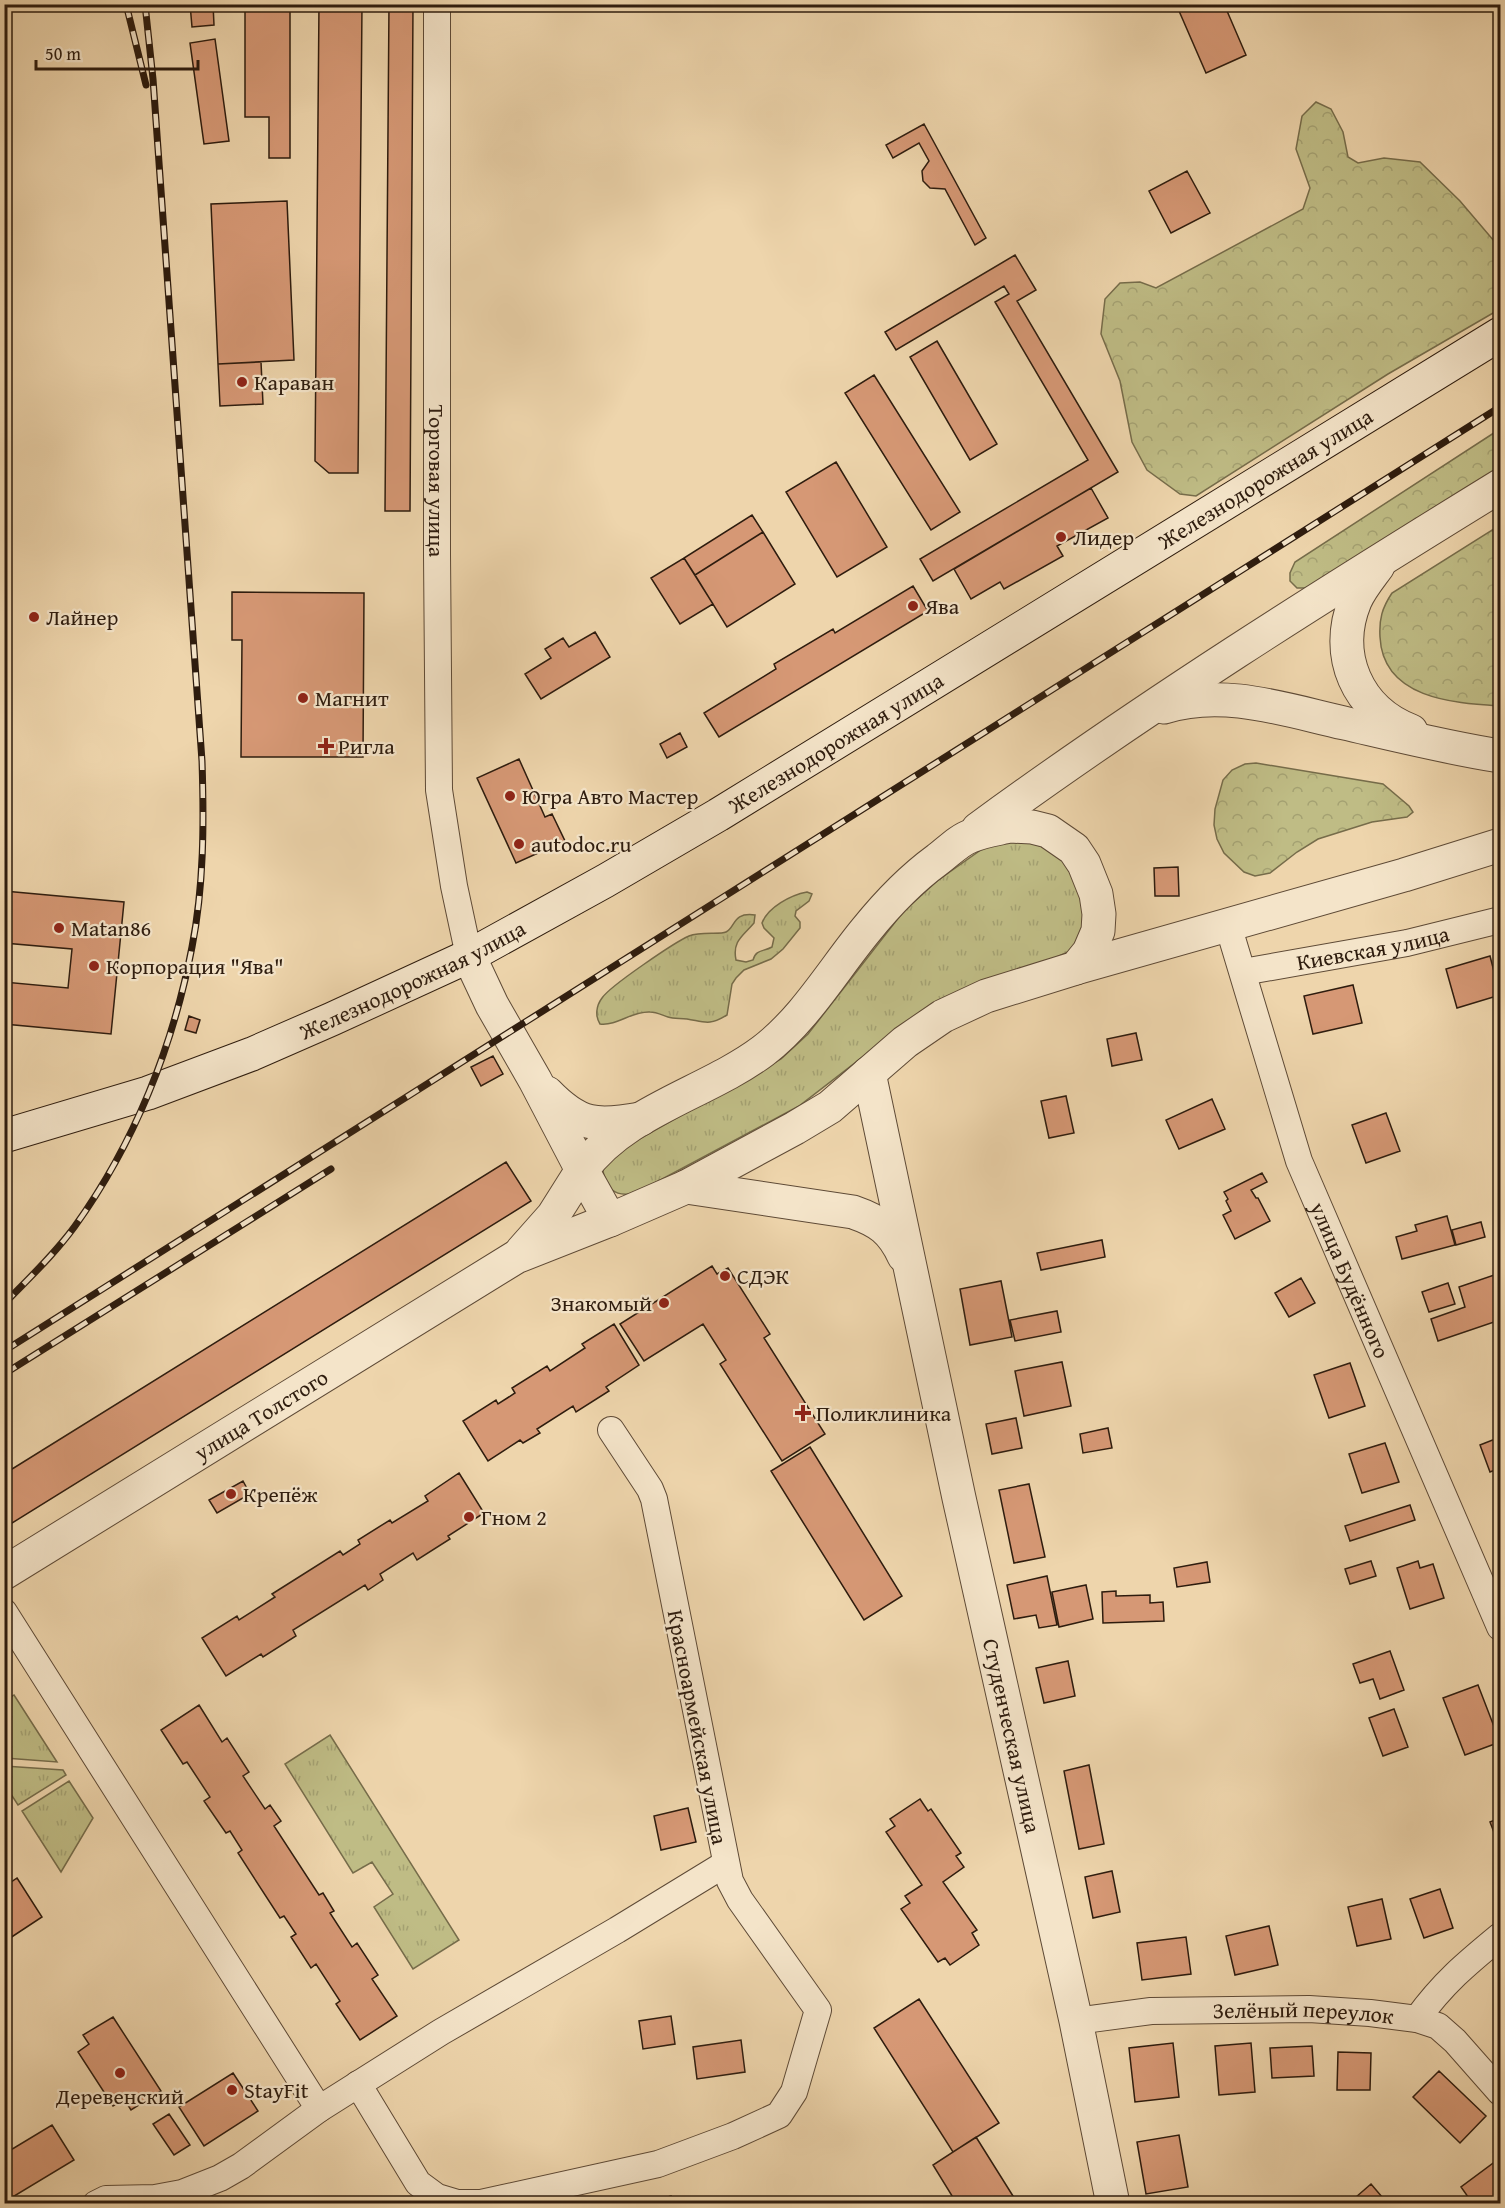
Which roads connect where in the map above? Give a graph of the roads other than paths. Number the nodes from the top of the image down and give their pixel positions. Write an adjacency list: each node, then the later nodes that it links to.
1 (437, 4): 12 (street, Торговая улица)
2 (1500, 334): 12 (street, Железнодорожная улица)
3 (1500, 486): 4 (street)
4 (1386, 556): 5 (street); 6 (street)
5 (1133, 721): 6 (street); 8 (street)
6 (1457, 749): 7 (street)
7 (1500, 756)
8 (968, 837): 13 (street); 17 (street)
9 (1500, 845): 11 (street)
10 (1500, 920): 14 (street, Киевская улица)
11 (1228, 925): 13 (street); 14 (street, улица Будённого)
12 (470, 956): 16 (street); 18 (street, Железнодорожная улица)
13 (1076, 968): 15 (street)
14 (1243, 972): 27 (street, улица Будённого)
15 (869, 1073): 20 (street); 23 (street)
16 (535, 1080): 17 (street); 19 (street)
17 (642, 1119): 19 (street)
18 (4, 1136)
19 (582, 1170): 21 (street); 22 (street)
20 (686, 1187): 21 (street); 23 (street)
21 (610, 1220): 22 (street)
22 (516, 1257): 25 (street, улица Толстого)
23 (909, 1268): 31 (street, Студенческая улица)
24 (611, 1430): 28 (street, Красноармейская улица)
25 (4, 1573)
26 (4, 1612): 34 (street)
27 (1500, 1627)
28 (725, 1864): 32 (street); 32 (street, Красноармейская улица)
29 (1500, 1936): 30 (street)
30 (1417, 2019): 31 (street, Зелёный переулок); 33 (street, Зелёный переулок)
31 (1076, 2021): 36 (street, Студенческая улица)
32 (358, 2084): 34 (street)
33 (1500, 2092)
34 (320, 2109): 35 (street)
35 (96, 2204)
36 (1113, 2204)

